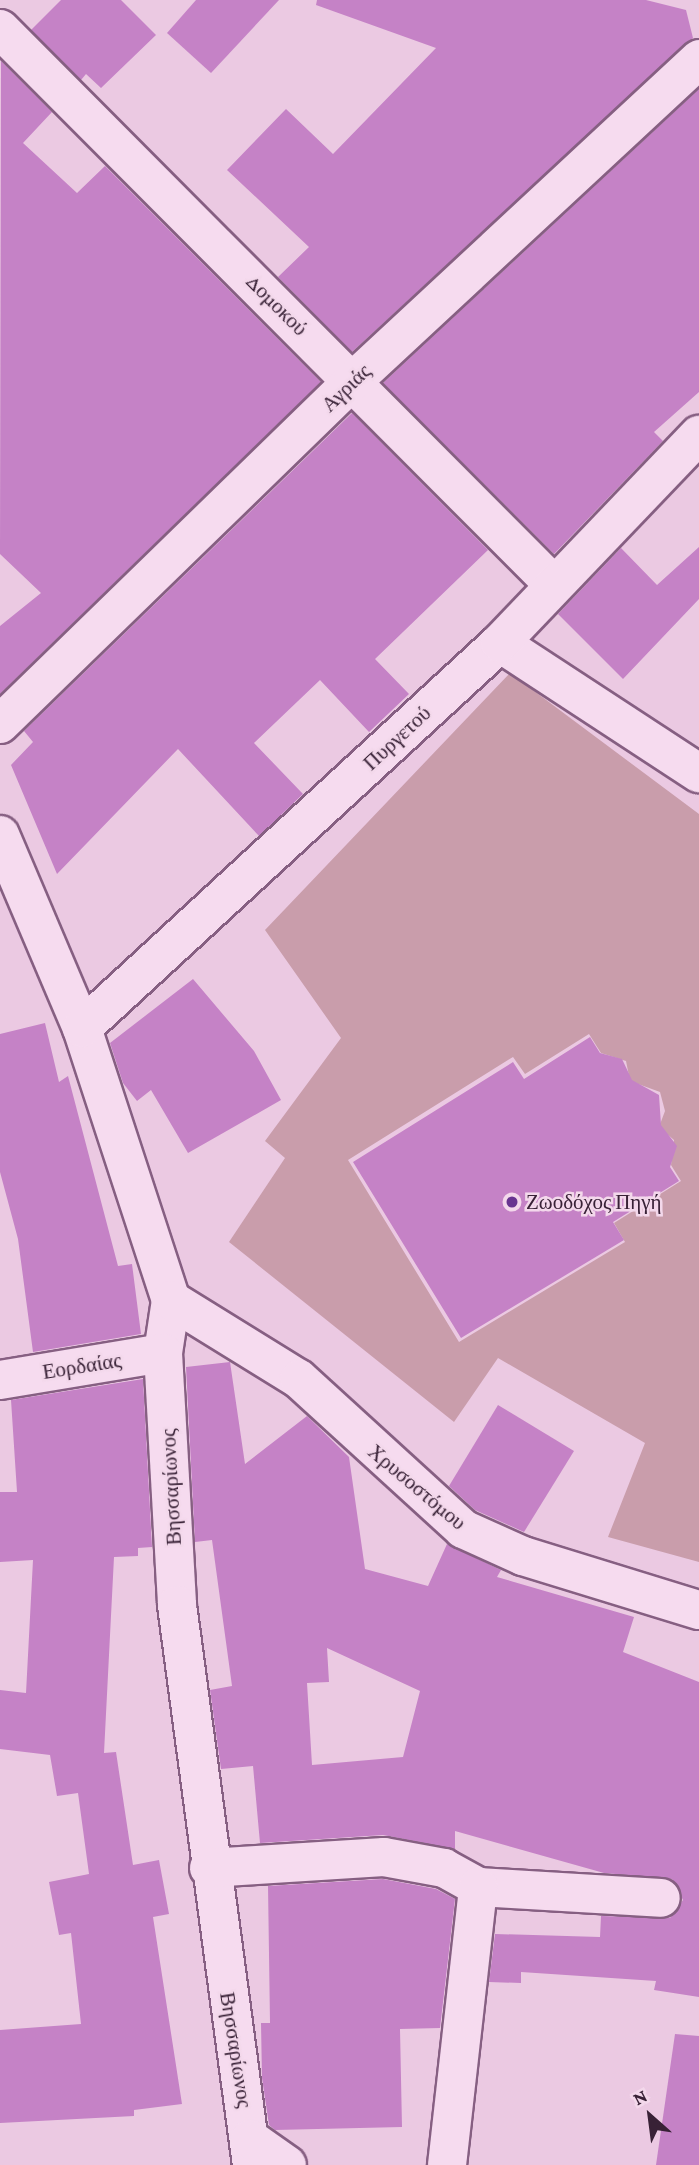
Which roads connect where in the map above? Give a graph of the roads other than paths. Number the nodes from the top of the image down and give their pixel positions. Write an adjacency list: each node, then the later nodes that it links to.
1 (0, 29): 3 (street, Δομοκού)
2 (699, 59): 3 (street, Αγριάς)
3 (353, 381): 5 (street, Δομοκού); 7 (street, Αγριάς)
4 (699, 435): 5 (street, Πυργετού)
5 (552, 583): 6 (street, Πυργετού)
6 (500, 643): 8 (street); 10 (street, Πυργετού)
7 (0, 724)
8 (699, 773)
9 (0, 835): 10 (street, Βησσαρίωνος)
10 (82, 1028): 11 (street, Βησσαρίωνος)
11 (171, 1300): 12 (street, Βησσαρίωνος); 14 (street, Χρυσοστόμου)
12 (163, 1353): 13 (street, Εορδαίας); 15 (street, Βησσαρίωνος)
13 (0, 1380)
14 (699, 1610)
15 (209, 1868): 16 (street); 18 (street, Βησσαρίωνος)
16 (478, 1887): 17 (street); 20 (street)
17 (662, 1898)
18 (251, 2152): 19 (street)
19 (288, 2165)
20 (447, 2165)

